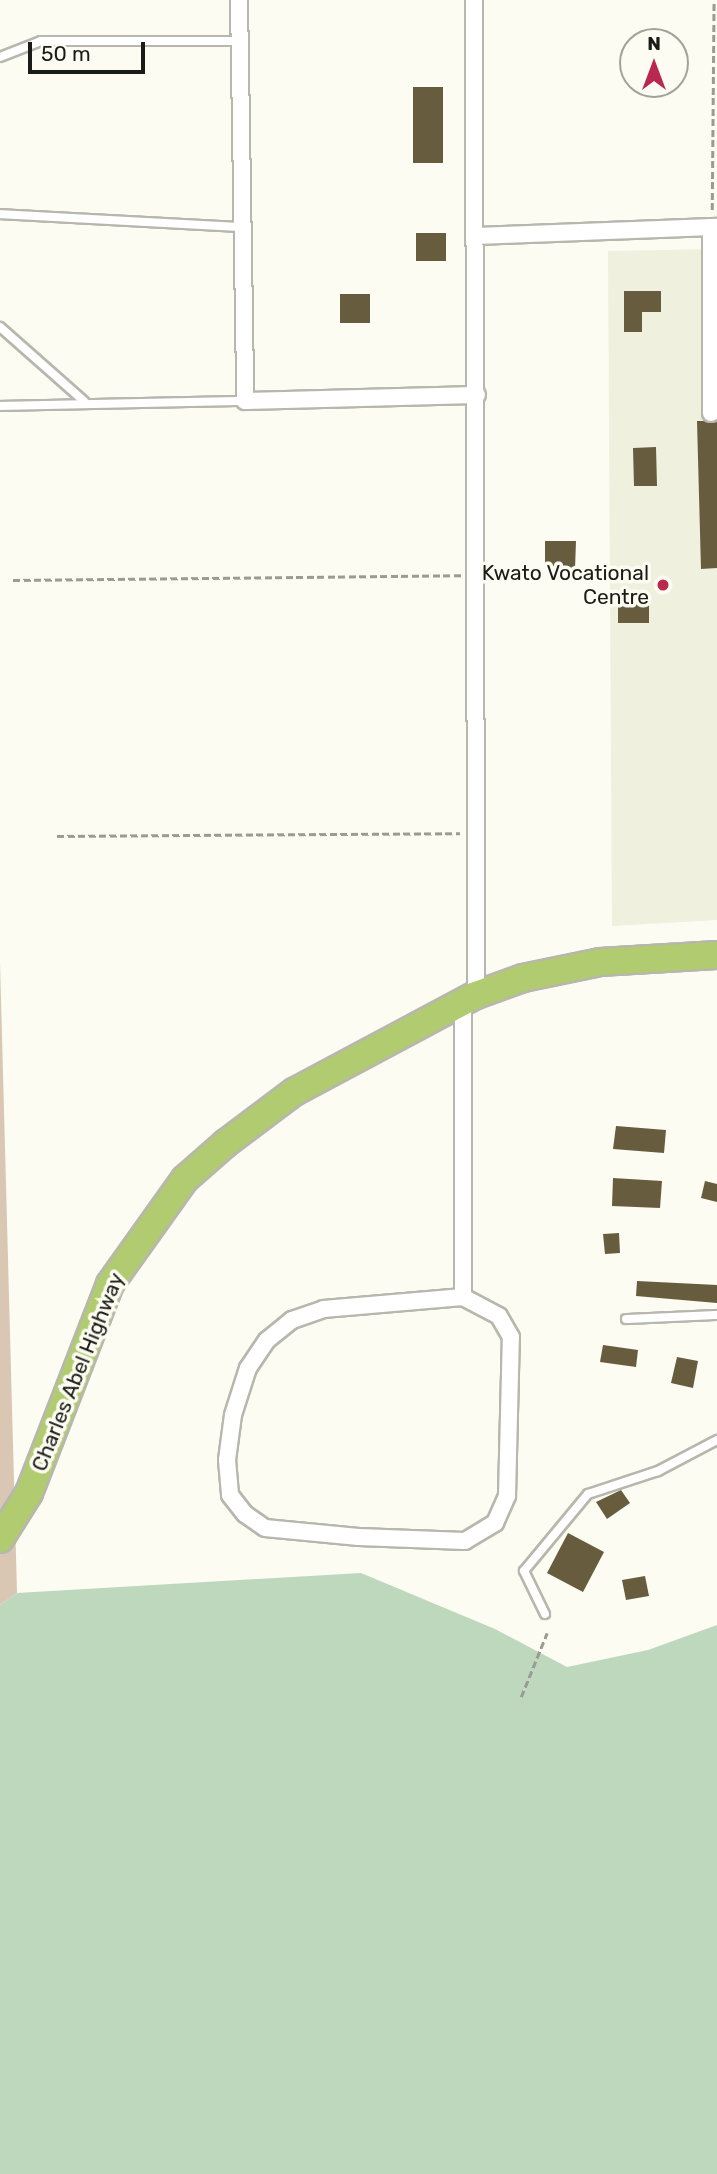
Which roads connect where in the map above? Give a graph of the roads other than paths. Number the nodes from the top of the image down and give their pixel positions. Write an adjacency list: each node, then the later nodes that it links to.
1 (239, 0): 3 (street)
2 (474, 0): 8 (street)
3 (239, 41): 4 (lane); 6 (street)
4 (0, 57)
5 (0, 214): 6 (lane)
6 (240, 227): 12 (street)
7 (714, 227): 8 (street); 14 (street)
8 (478, 236): 10 (street)
9 (0, 327): 11 (lane)
10 (477, 395): 12 (street); 16 (street)
11 (84, 401): 12 (lane); 13 (lane)
12 (245, 401)
13 (0, 406)
14 (711, 413)
15 (717, 956): 16 (main road, Charles Abel Highway)
16 (470, 998): 17 (street); 21 (main road, Charles Abel Highway)
17 (463, 1297): 17 (street)
18 (717, 1315): 19 (lane)
19 (626, 1319)
20 (717, 1440): 22 (lane)
21 (0, 1539)
22 (545, 1614)

